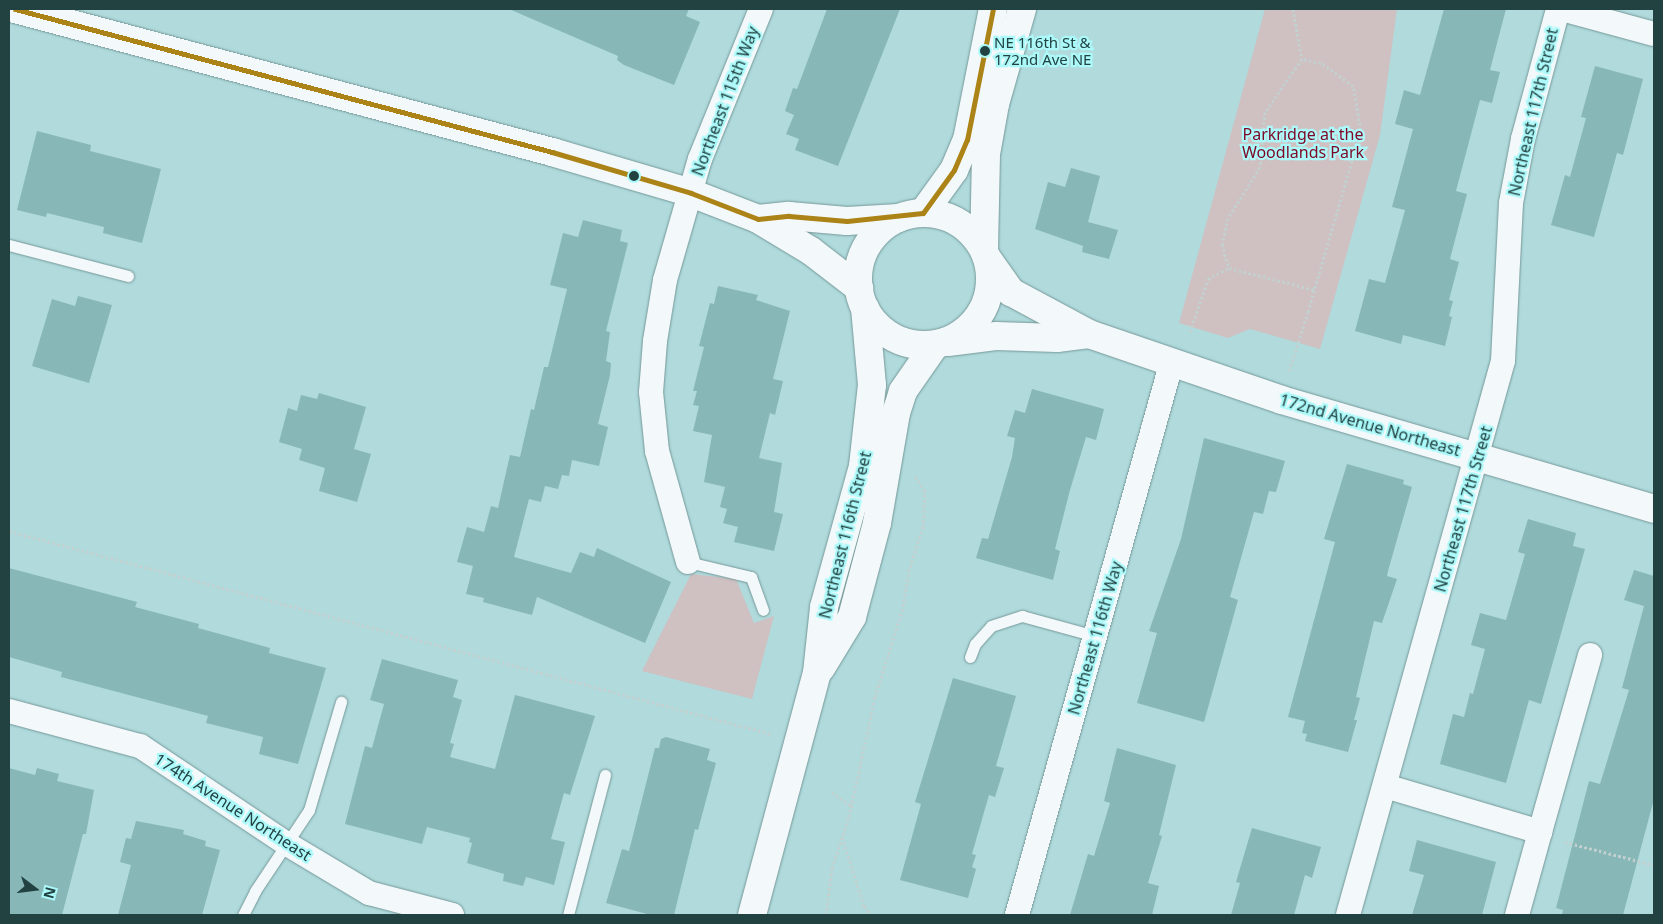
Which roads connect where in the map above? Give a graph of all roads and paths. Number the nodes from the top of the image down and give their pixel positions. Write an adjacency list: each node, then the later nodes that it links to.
1 (15, 9): 9 (street)
2 (761, 9): 9 (street, Northeast 115th Way)
3 (993, 9): 10 (street)
4 (1022, 9): 13 (street)
5 (1293, 9): 8 (path)
6 (1560, 9): 7 (street); 23 (street, Northeast 117th Street)
7 (1654, 34)
8 (1302, 59): 14 (path); 16 (path)
9 (691, 193): 11 (street); 27 (street, Northeast 115th Way)
10 (911, 216): 11 (street); 13 (street); 17 (street)
11 (758, 219): 17 (street)
12 (9, 245): 15 (lane)
13 (985, 254): 19 (street, 172nd Avenue Northeast); 20 (street)
14 (1229, 268): 16 (path); 18 (path)
15 (128, 276)
16 (1315, 290): 22 (path)
17 (862, 298): 20 (street); 32 (street, Northeast 116th Street)
18 (1190, 332)
19 (1089, 334): 20 (street, 172nd Avenue Northeast); 21 (street, 172nd Avenue Northeast)
20 (940, 343): 32 (street, Northeast 116th Street)
21 (1172, 361): 23 (street, 172nd Avenue Northeast); 29 (street, Northeast 116th Way)
22 (1289, 371)
23 (1478, 456): 25 (street, 172nd Avenue Northeast); 37 (street, Northeast 117th Street)
24 (913, 473): 39 (path)
25 (1654, 509)
26 (9, 530): 35 (path)
27 (688, 562): 28 (lane)
28 (763, 610)
29 (1095, 636): 31 (lane); 50 (street, Northeast 116th Way)
30 (1590, 655): 40 (street)
31 (970, 657)
32 (818, 673): 35 (street, Northeast 116th Street)
33 (341, 702): 42 (lane)
34 (9, 712): 42 (street, 174th Avenue Northeast)
35 (798, 741): 47 (street, Northeast 116th Street)
36 (605, 775): 46 (lane)
37 (1385, 786): 40 (street); 51 (street, Northeast 117th Street)
38 (832, 792): 39 (path)
39 (851, 806): 41 (path)
40 (1540, 832): 43 (path); 52 (street)
41 (841, 836): 48 (path); 49 (path)
42 (287, 844): 44 (lane); 45 (street, 174th Avenue Northeast)
43 (1654, 865)
44 (243, 915)
45 (452, 915)
46 (568, 915)
47 (752, 915)
48 (826, 915)
49 (871, 915)
50 (1017, 915)
51 (1348, 915)
52 (1517, 915)

